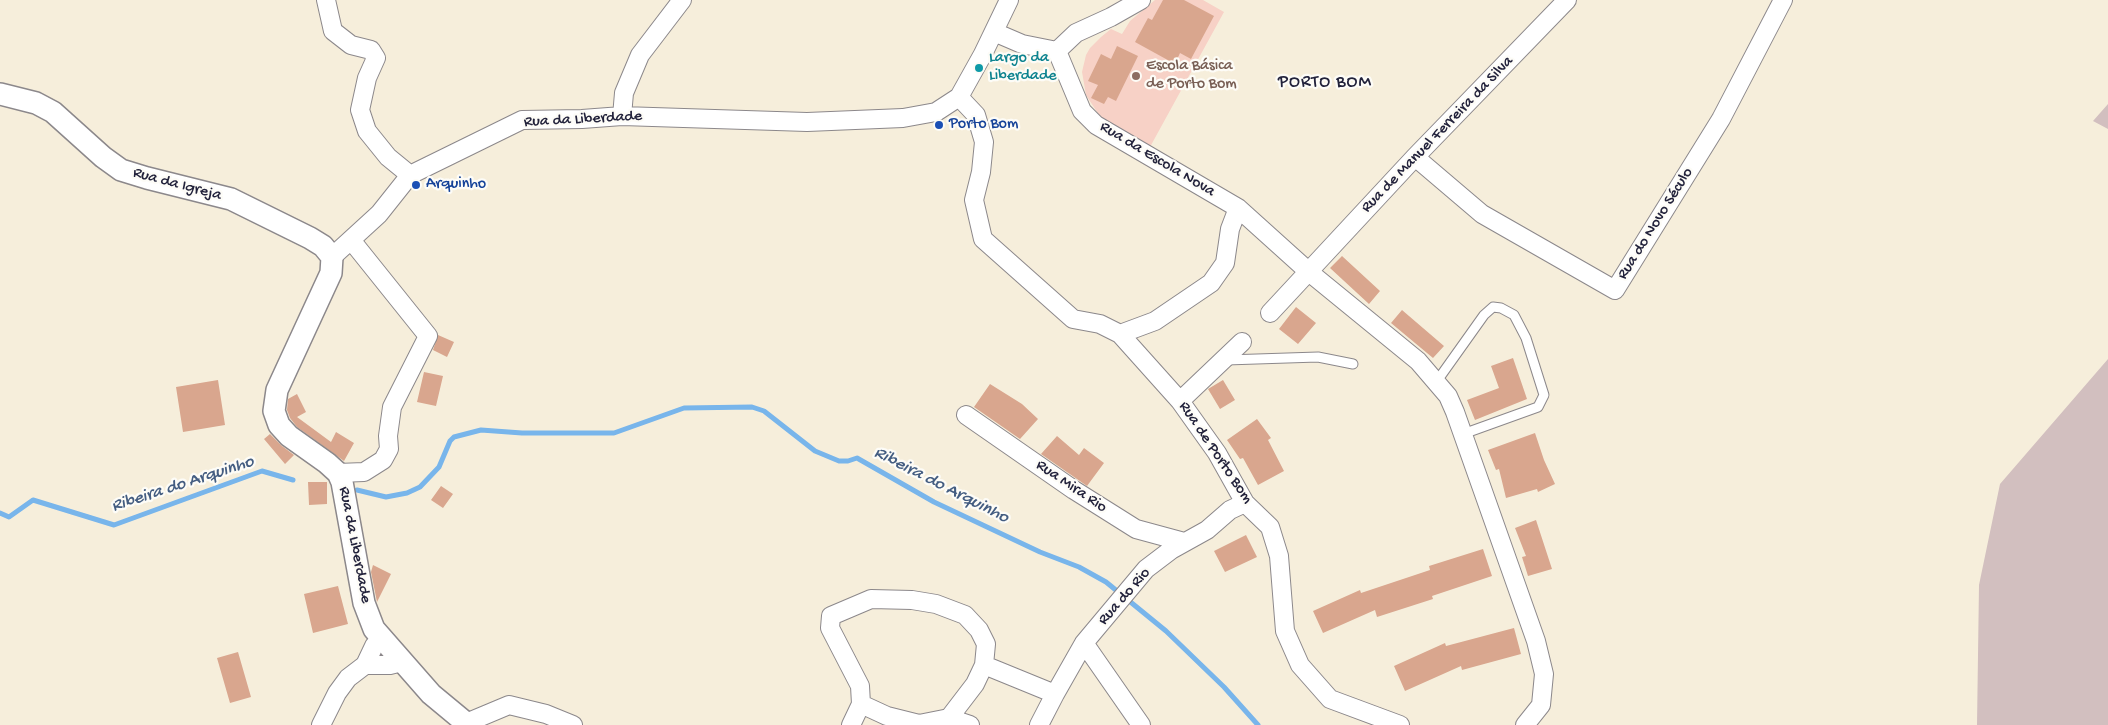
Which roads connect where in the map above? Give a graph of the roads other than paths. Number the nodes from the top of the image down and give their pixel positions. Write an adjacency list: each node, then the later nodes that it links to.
1 (326, 0): 13 (street)
2 (682, 0): 11 (street)
3 (1009, 0): 7 (street, Rua da Liberdade)
4 (1141, 0): 8 (street)
5 (1567, 0): 12 (street, Rua de Manuel Ferreira da Silva)
6 (1783, 0): 12 (street, Rua do Novo Século)
7 (994, 32): 8 (street); 10 (street, Rua da Liberdade)
8 (1057, 51): 14 (street, Rua da Escola Nova)
9 (0, 94): 16 (street, Rua da Igreja)
10 (959, 97): 11 (street, Rua da Liberdade); 19 (street, Rua de Porto Bom)
11 (622, 116): 13 (street, Rua da Liberdade)
12 (1415, 158): 17 (street, Rua de Manuel Ferreira da Silva)
13 (410, 175): 15 (street, Rua da Liberdade)
14 (1238, 208): 17 (street, Rua da Escola Nova); 19 (street)
15 (352, 240): 16 (street, Rua da Liberdade); 27 (street)
16 (332, 257): 27 (street, Rua da Liberdade)
17 (1310, 272): 18 (street, Rua de Manuel Ferreira da Silva); 23 (street)
18 (1270, 313)
19 (1120, 334): 24 (street, Rua de Porto Bom)
20 (1242, 342): 21 (street)
21 (1223, 360): 22 (lane); 24 (street)
22 (1353, 364)
23 (1437, 381): 26 (street); 26 (lane)
24 (1180, 400): 28 (street, Rua de Porto Bom)
25 (966, 415): 29 (street, Rua Mira Rio)
26 (1463, 434): 46 (street)
27 (338, 473): 30 (street, Rua da Liberdade)
28 (1246, 503): 29 (street, Rua do Rio); 45 (street, Rua de Porto Bom)
29 (1184, 542): 31 (street, Rua do Rio)
30 (381, 637): 32 (street, Rua da Liberdade); 33 (street)
31 (1084, 643): 35 (street, Rua do Rio); 44 (street)
32 (402, 662): 33 (street); 38 (street, Rua da Liberdade)
33 (365, 665): 39 (street)
34 (984, 665): 35 (street); 36 (street); 37 (street)
35 (1055, 694): 43 (street, Rua do Rio)
36 (861, 704): 37 (street); 41 (street)
37 (949, 718): 42 (street)
38 (466, 724): 40 (street)
39 (321, 725)
40 (572, 725)
41 (851, 725)
42 (970, 725)
43 (1039, 725)
44 (1142, 725)
45 (1400, 725)
46 (1525, 725)

